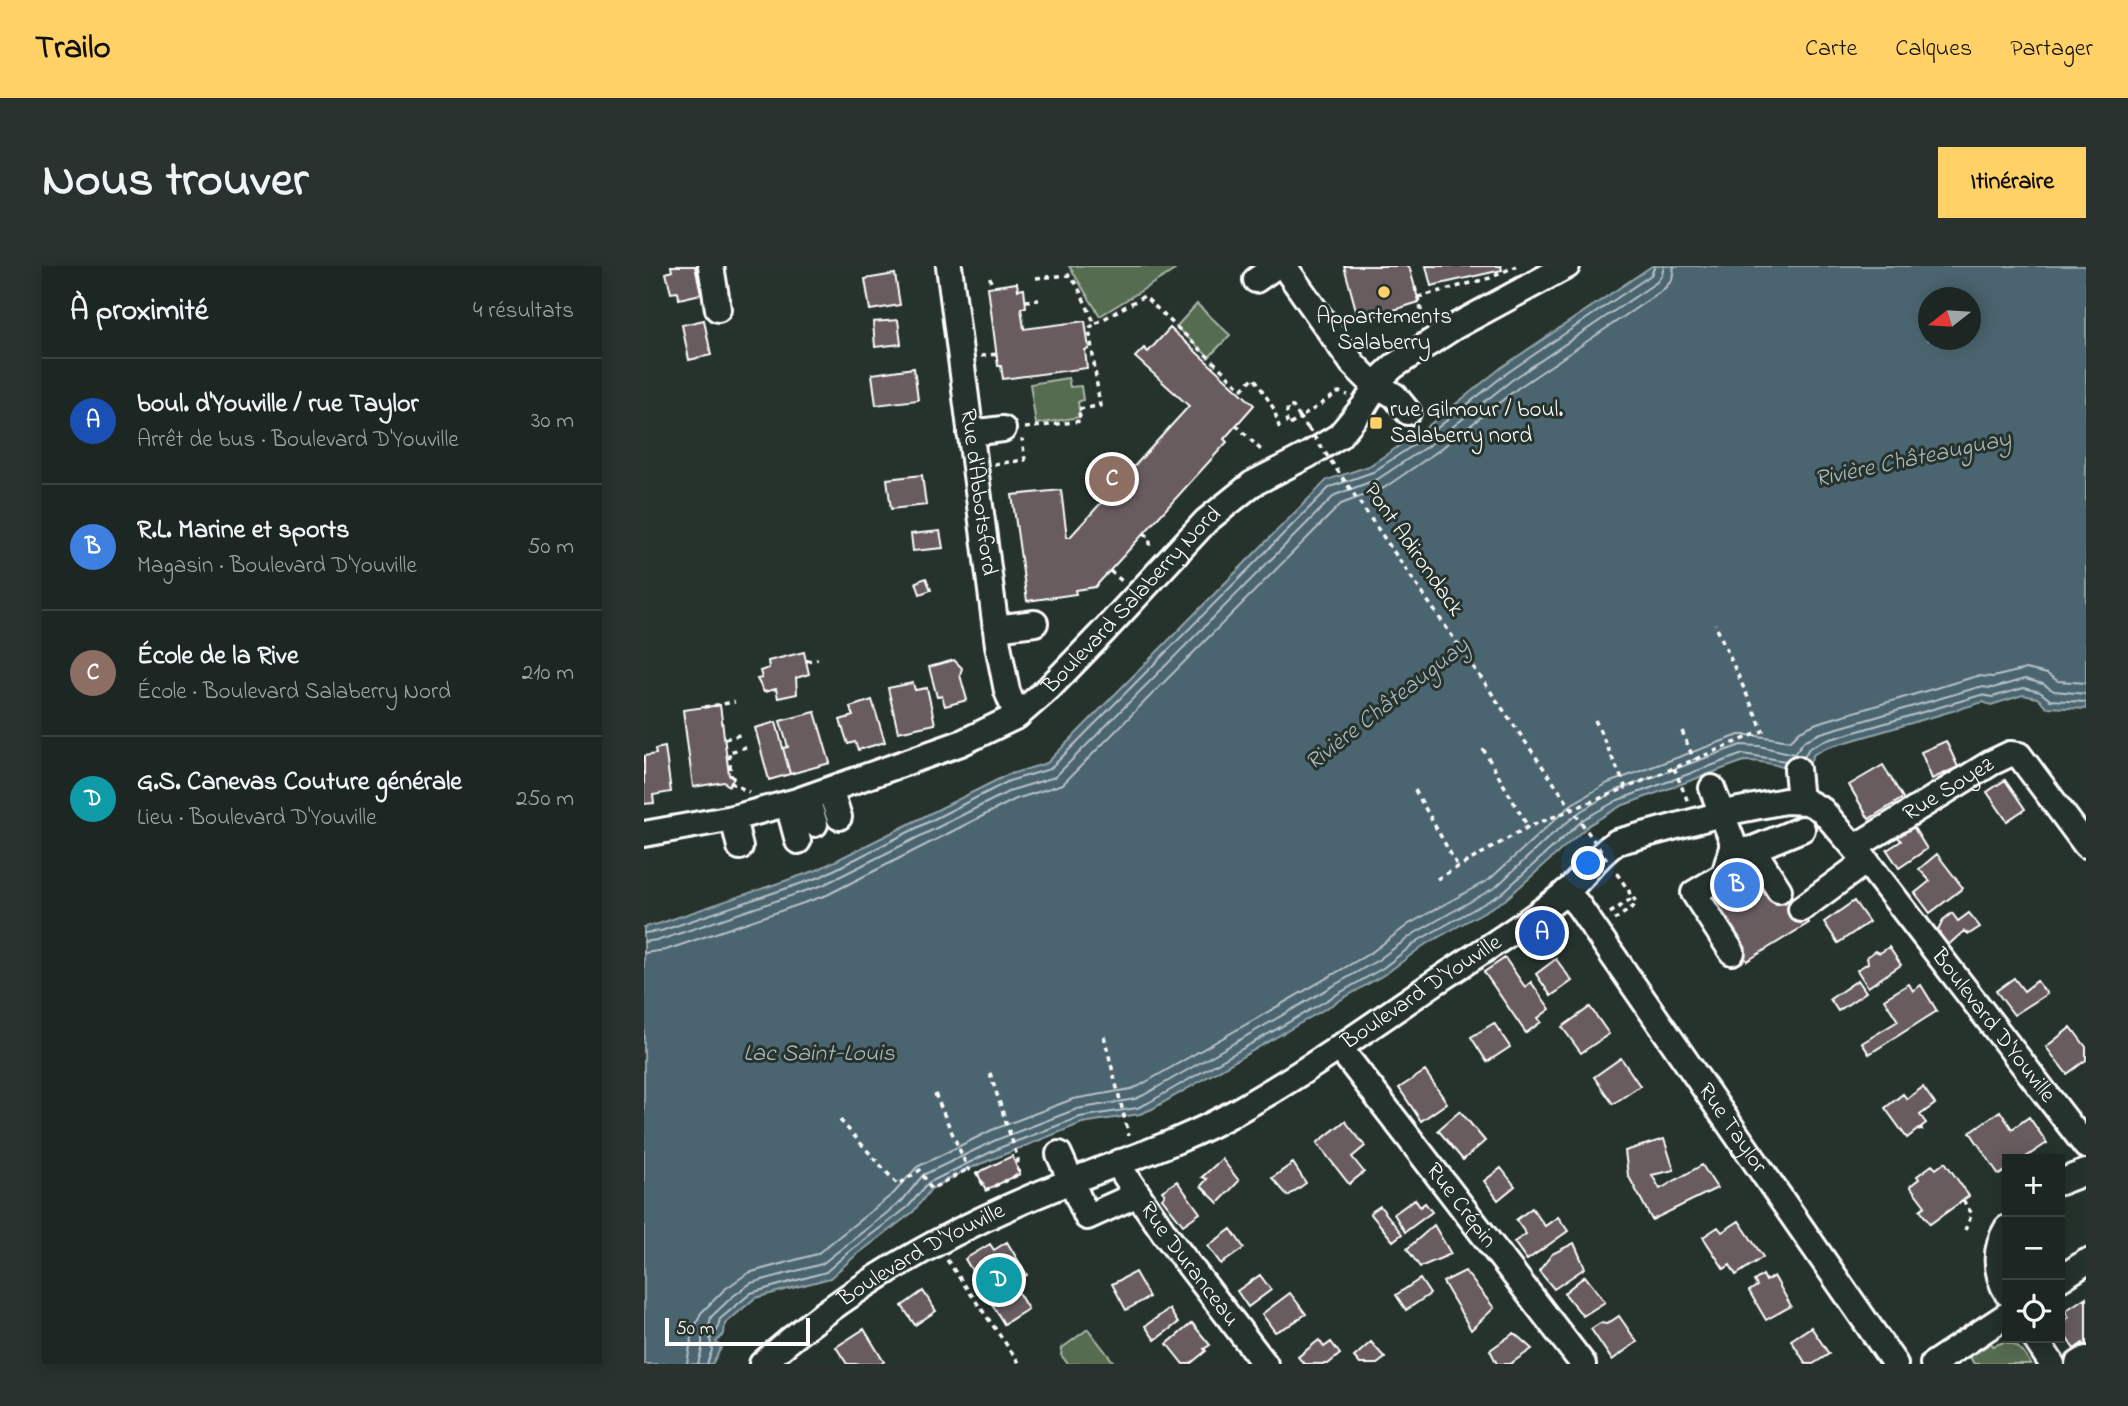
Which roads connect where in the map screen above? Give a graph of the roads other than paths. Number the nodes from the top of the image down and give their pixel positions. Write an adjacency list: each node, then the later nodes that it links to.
1 (712, 266): 5 (street)
2 (951, 266): 9 (street, Rue d'Abbotsford)
3 (1567, 266): 6 (street, Boulevard Salaberry Nord)
4 (1282, 270): 6 (street)
5 (718, 309)
6 (1377, 385): 7 (street); 12 (street, Boulevard Salaberry Nord)
7 (1408, 412)
8 (1003, 429): 9 (street)
9 (970, 433): 11 (street, Rue d'Abbotsford)
10 (1035, 623): 11 (street)
11 (996, 628): 12 (street, Rue d'Abbotsford)
12 (1017, 716): 15 (street, Boulevard Salaberry Nord)
13 (1797, 769): 17 (street)
14 (1712, 788): 18 (street)
15 (830, 790): 16 (street, Boulevard Salaberry Nord); 19 (street)
16 (797, 801): 20 (street, Boulevard Salaberry Nord); 22 (street)
17 (1800, 801): 18 (street, Boulevard D'Youville); 27 (street, Boulevard D'Youville)
18 (1723, 813): 26 (street); 29 (street, Boulevard D'Youville)
19 (839, 817)
20 (733, 818): 24 (street, Boulevard Salaberry Nord); 25 (street)
21 (1802, 829): 26 (street)
22 (807, 832)
23 (2086, 845): 27 (street, Rue Soyez)
24 (644, 847)
25 (740, 847)
26 (1742, 850): 28 (street); 31 (street)
27 (1861, 854): 30 (street, Rue Soyez); 33 (street, Boulevard D'Youville)
28 (1779, 890)
29 (1566, 892): 32 (street, Boulevard D'Youville); 50 (street, Rue Taylor)
30 (1801, 909)
31 (1732, 952)
32 (1339, 1047): 35 (street, Boulevard D'Youville); 49 (street, Rue Crépin)
33 (2086, 1146)
34 (1059, 1154): 38 (street)
35 (1120, 1162): 38 (street, Boulevard D'Youville); 39 (street, Rue Duranceau)
36 (2086, 1172): 37 (street)
37 (2065, 1180)
38 (1070, 1182): 39 (street); 47 (street, Boulevard D'Youville)
39 (1138, 1194): 48 (street, Rue Duranceau)
40 (2002, 1239): 43 (street)
41 (2086, 1262): 42 (street)
42 (2065, 1276)
43 (2002, 1283)
44 (2002, 1318): 51 (street)
45 (2038, 1343): 52 (street)
46 (2086, 1359): 53 (street)
47 (762, 1364)
48 (1265, 1364)
49 (1583, 1364)
50 (1895, 1364)
51 (1933, 1364)
52 (2052, 1364)
53 (2078, 1364)

